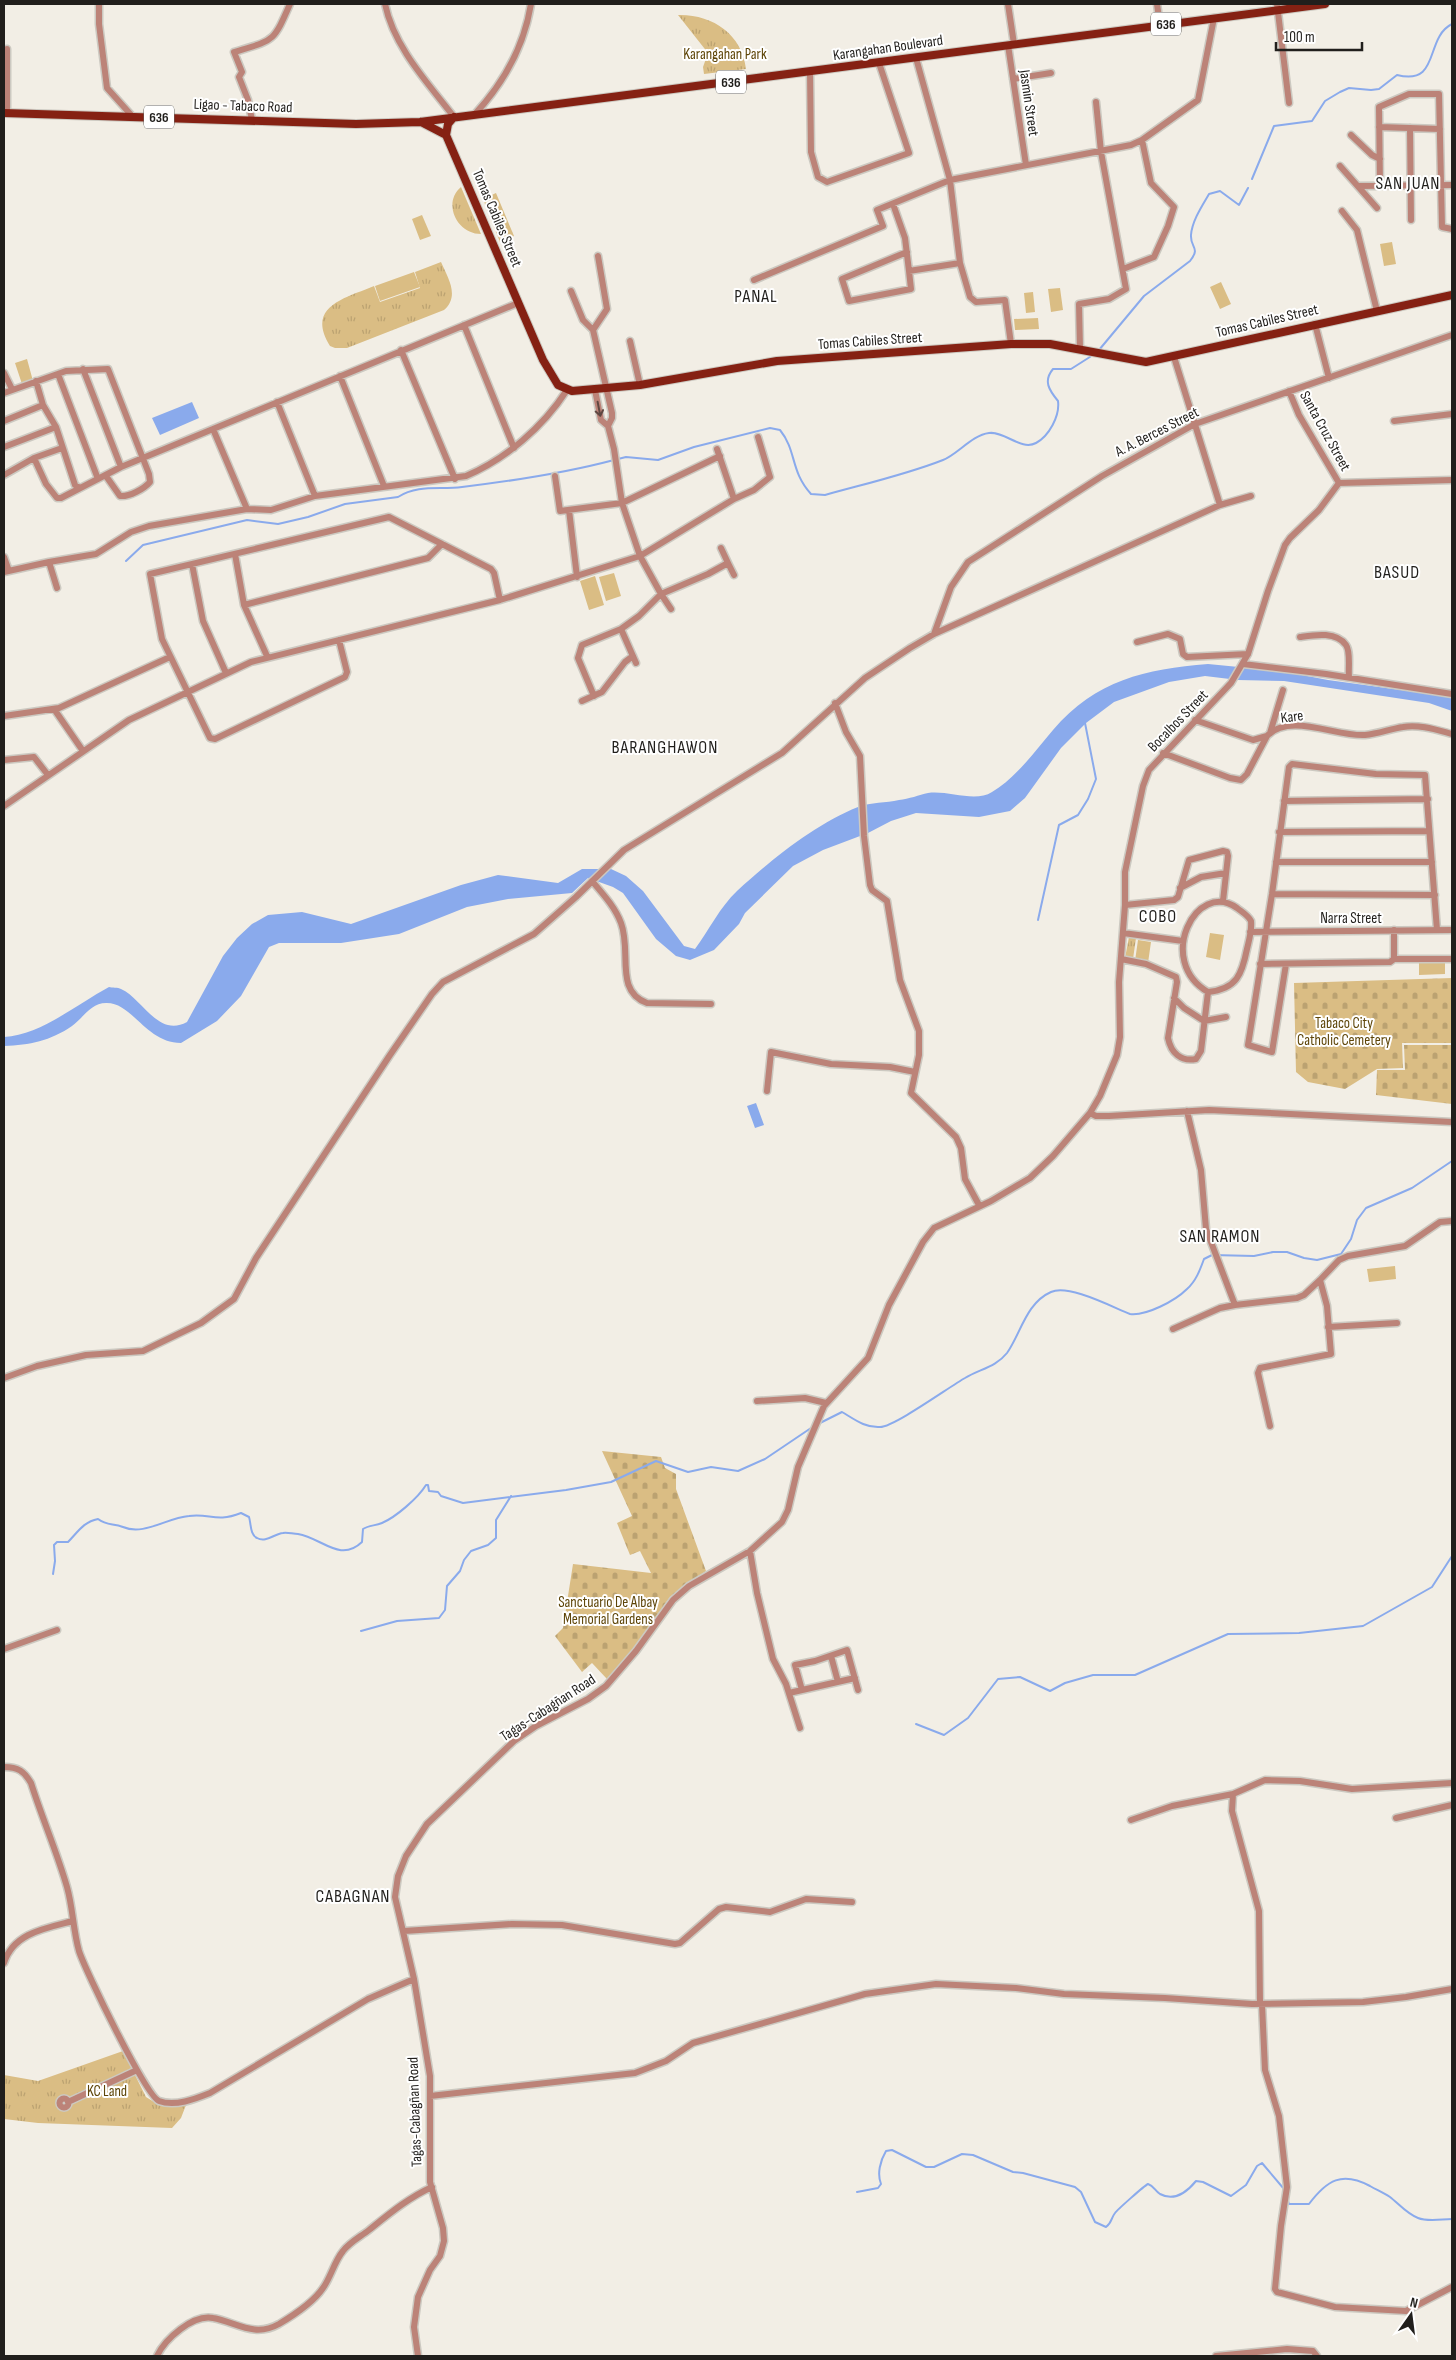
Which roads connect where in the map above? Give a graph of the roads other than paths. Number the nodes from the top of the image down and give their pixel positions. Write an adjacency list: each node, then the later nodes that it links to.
1 (290, 4): 24 (street)
2 (385, 4): 23 (street)
3 (531, 4): 21 (street)
4 (1008, 4): 11 (street, Jasmin Street)
5 (1157, 4): 10 (street)
6 (1324, 4): 8 (main road, Karangahan Boulevard / 636)
7 (100, 5): 22 (street)
8 (1277, 7): 9 (main road, Karangahan Boulevard / 636); 19 (street)
9 (1214, 18): 10 (main road, Karangahan Boulevard / 636); 31 (street)
10 (1160, 25): 11 (main road, Karangahan Boulevard / 636)
11 (1011, 44): 13 (main road, Karangahan Boulevard / 636); 17 (street, Jasmin Street)
12 (7, 49): 20 (street)
13 (916, 58): 14 (main road, Karangahan Boulevard / 636); 36 (street)
14 (879, 63): 15 (main road, Karangahan Boulevard / 636); 15 (street)
15 (810, 72): 21 (main road, Karangahan Boulevard / 636)
16 (1051, 73): 17 (street)
17 (1013, 79): 34 (street, Jasmin Street)
18 (1096, 102): 32 (street)
19 (1289, 103)
20 (5, 113): 22 (main road, Ligao - Tabaco Road / 636)
21 (474, 115): 23 (main road, Karangahan Boulevard / 636)
22 (133, 117): 24 (main road, Ligao - Tabaco Road / 636)
23 (454, 117): 25 (main road, Ligao - Tabaco Road / 636); 29 (main road)
24 (252, 120): 25 (main road, Ligao - Tabaco Road / 636)
25 (420, 122): 29 (main road, Ligao - Tabaco Road / 636)
26 (1379, 127): 27 (street); 28 (street); 33 (street)
27 (1410, 128): 28 (street); 37 (street)
28 (1440, 128): 38 (street)
29 (446, 135): 55 (main road, Tomas Cabiles Street)
30 (1351, 135): 33 (street)
31 (1142, 140): 32 (street); 50 (street)
32 (1101, 152): 34 (street); 50 (street)
33 (1380, 159): 41 (street)
34 (1026, 165): 36 (street)
35 (1340, 166): 40 (street)
36 (950, 180): 42 (street); 49 (street)
37 (1410, 185): 38 (street); 41 (street); 45 (street)
38 (1440, 185): 39 (street); 46 (street)
39 (1452, 185)
40 (1358, 186): 41 (street); 43 (street)
41 (1380, 186)
42 (893, 204): 47 (street); 52 (street)
43 (1377, 208)
44 (1342, 211): 56 (street)
45 (1411, 220)
46 (1452, 229)
47 (907, 252): 51 (street); 51 (street)
48 (598, 256): 59 (street)
49 (960, 263): 51 (street); 62 (street)
50 (1123, 269): 64 (street)
51 (909, 270)
52 (754, 280)
53 (571, 292): 59 (street)
54 (1452, 294): 56 (main road, Tomas Cabiles Street)
55 (518, 303): 57 (street); 75 (main road, Tomas Cabiles Street)
56 (1377, 311): 58 (main road, Tomas Cabiles Street)
57 (464, 324): 63 (street); 91 (street)
58 (1314, 324): 65 (main road, Tomas Cabiles Street); 70 (street)
59 (593, 330): 73 (street)
60 (1452, 335): 70 (street, A. A. Berces Street)
61 (630, 341): 72 (street)
62 (1011, 344): 64 (main road, Tomas Cabiles Street); 72 (main road, Tomas Cabiles Street)
63 (401, 350): 69 (street); 100 (street)
64 (1084, 350): 65 (main road, Tomas Cabiles Street)
65 (1174, 357): 84 (street)
66 (83, 369): 68 (street); 95 (street); 96 (street)
67 (4, 373): 74 (street)
68 (58, 374): 71 (street); 101 (street)
69 (340, 376): 79 (street); 104 (street)
70 (1328, 378): 77 (street, A. A. Berces Street)
71 (36, 381): 74 (street); 80 (street)
72 (640, 385): 73 (main road, Tomas Cabiles Street)
73 (607, 388): 76 (main road, Tomas Cabiles Street); 85 (street)
74 (12, 389): 78 (street)
75 (567, 390): 76 (main road, Tomas Cabiles Street); 91 (street)
76 (595, 390): 85 (street, one-way to 85)
77 (1288, 391): 84 (street, A. A. Berces Street); 103 (street, Santa Cruz Street)
78 (4, 393)
79 (277, 402): 87 (street); 106 (street)
80 (43, 405): 82 (street); 86 (street)
81 (1452, 414): 83 (street)
82 (4, 421)
83 (1394, 421)
84 (1196, 424): 110 (street); 130 (street, A. A. Berces Street)
85 (608, 426): 109 (street)
86 (56, 427): 89 (street); 90 (street)
87 (213, 429): 95 (street); 111 (street)
88 (758, 437): 108 (street)
89 (4, 447)
90 (62, 448): 94 (street); 105 (street)
91 (514, 448): 100 (street)
92 (717, 449): 93 (street)
93 (720, 456): 108 (street); 109 (street)
94 (34, 458): 97 (street); 105 (street)
95 (143, 459): 96 (street); 98 (street)
96 (121, 467): 98 (street)
97 (4, 475)
98 (106, 476): 101 (street)
99 (555, 476): 112 (street)
100 (455, 478): 104 (street)
101 (98, 479): 105 (street)
102 (1452, 480): 103 (street)
103 (1340, 483): 134 (street, Bocalbos Street)
104 (384, 486): 106 (street)
105 (80, 488)
106 (315, 496): 111 (street)
107 (1250, 496): 110 (street)
108 (734, 500): 116 (street)
109 (622, 503): 112 (street); 116 (street)
110 (1220, 505): 130 (street)
111 (247, 510): 118 (street)
112 (569, 510): 123 (street)
113 (442, 544): 115 (street); 126 (street); 127 (street)
114 (722, 548): 119 (street)
115 (235, 554): 120 (street); 127 (street)
116 (640, 556): 123 (street); 125 (street)
117 (4, 557): 121 (street)
118 (49, 562): 121 (street); 124 (street)
119 (728, 562): 122 (street); 125 (street)
120 (192, 564): 136 (street); 138 (street)
121 (6, 571)
122 (734, 575)
123 (577, 577): 126 (street)
124 (57, 588)
125 (661, 594): 128 (street); 129 (street)
126 (500, 600): 132 (street)
127 (244, 606): 135 (street)
128 (671, 609)
129 (621, 630): 143 (street); 143 (street)
130 (934, 634): 145 (street)
131 (1300, 637): 139 (street)
132 (340, 640): 135 (street); 141 (street)
133 (1138, 642): 134 (street)
134 (1248, 654): 137 (street, Bocalbos Street)
135 (266, 656): 138 (street)
136 (170, 657): 141 (street); 146 (street)
137 (1242, 665): 139 (street); 148 (street, Bocalbos Street)
138 (226, 673): 141 (street)
139 (1349, 677): 142 (street)
140 (1283, 690): 149 (street)
141 (187, 692): 151 (street)
142 (1452, 694)
143 (594, 696): 144 (street)
144 (582, 701)
145 (835, 703): 163 (street); 188 (street)
146 (54, 710): 147 (street); 151 (street)
147 (4, 716)
148 (1195, 720): 149 (street); 152 (street, Bocalbos Street)
149 (1268, 734): 150 (street, Kare); 152 (street, Kare)
150 (1452, 734)
151 (83, 751): 154 (street)
152 (1163, 753): 168 (street, Bocalbos Street)
153 (4, 760): 154 (street)
154 (48, 775): 157 (street)
155 (1428, 799): 156 (street); 156 (street); 158 (street)
156 (1284, 801): 159 (street)
157 (4, 806)
158 (1429, 831): 159 (street); 161 (street)
159 (1279, 832): 160 (street)
160 (1276, 862): 161 (street); 165 (street)
161 (1432, 862): 166 (street)
162 (1226, 873): 164 (street); 164 (street); 167 (street)
163 (594, 879): 185 (street); 200 (street)
164 (1180, 888): 168 (street)
165 (1272, 894): 166 (street); 172 (street)
166 (1435, 895): 170 (street)
167 (1223, 900): 173 (street); 175 (street)
168 (1125, 905): 174 (street, Bocalbos Street)
169 (1394, 930): 170 (street, Narra Street); 172 (street, Narra Street); 177 (street)
170 (1437, 930): 171 (street, Narra Street)
171 (1452, 930)
172 (1266, 931): 173 (street, Narra Street); 179 (street)
173 (1250, 932): 183 (street)
174 (1123, 933): 175 (street); 176 (street, Bocalbos Street)
175 (1183, 941): 181 (street)
176 (1121, 959): 182 (street); 191 (street, Bocalbos Street)
177 (1394, 959): 178 (street); 180 (street)
178 (1452, 959)
179 (1260, 964): 180 (street); 180 (street)
180 (1286, 964)
181 (1187, 972): 182 (street); 183 (street)
182 (1176, 977): 184 (street)
183 (1208, 992): 187 (street)
184 (1174, 998): 187 (street); 187 (street)
185 (711, 1004)
186 (1226, 1017): 187 (street)
187 (1204, 1021)
188 (915, 1072): 189 (street); 193 (street)
189 (767, 1091)
190 (1187, 1111): 191 (street); 192 (street); 196 (street)
191 (1090, 1113): 193 (street, Tagas-Cabagñan Road)
192 (1452, 1122)
193 (979, 1206): 202 (street, Tagas-Cabagñan Road)
194 (1452, 1221): 195 (street)
195 (1320, 1280): 196 (street); 198 (street)
196 (1235, 1305): 199 (street)
197 (1397, 1323): 198 (street)
198 (1328, 1327): 203 (street)
199 (1173, 1329)
200 (4, 1378)
201 (757, 1400): 202 (street)
202 (826, 1403): 204 (street, Tagas-Cabagñan Road)
203 (1270, 1426)
204 (750, 1551): 212 (street); 222 (street, Tagas-Cabagñan Road)
205 (58, 1630): 206 (street)
206 (4, 1649)
207 (831, 1656): 208 (street); 209 (street); 210 (street)
208 (855, 1678): 209 (street); 211 (street)
209 (838, 1682): 210 (street)
210 (802, 1690): 212 (street)
211 (858, 1690)
212 (789, 1694): 213 (street)
213 (800, 1728)
214 (4, 1767): 221 (street)
215 (1452, 1783): 216 (street)
216 (1233, 1794): 219 (street); 226 (street)
217 (1452, 1805): 218 (street)
218 (1396, 1818)
219 (1131, 1820)
220 (852, 1902): 222 (street)
221 (73, 1921): 223 (street); 227 (street)
222 (404, 1931): 224 (street, Tagas-Cabagñan Road)
223 (4, 1963)
224 (414, 1979): 227 (street); 228 (street, Tagas-Cabagñan Road)
225 (1452, 1989): 226 (street)
226 (1261, 2004): 228 (street); 231 (street)
227 (137, 2070): 229 (street)
228 (430, 2096): 230 (street, Tagas-Cabagñan Road)
229 (68, 2102)
230 (432, 2187): 232 (street); 233 (street, Tagas-Cabagñan Road)
231 (1452, 2287)
232 (156, 2356)
233 (418, 2356)
234 (1216, 2356): 235 (street)
235 (1317, 2356)

